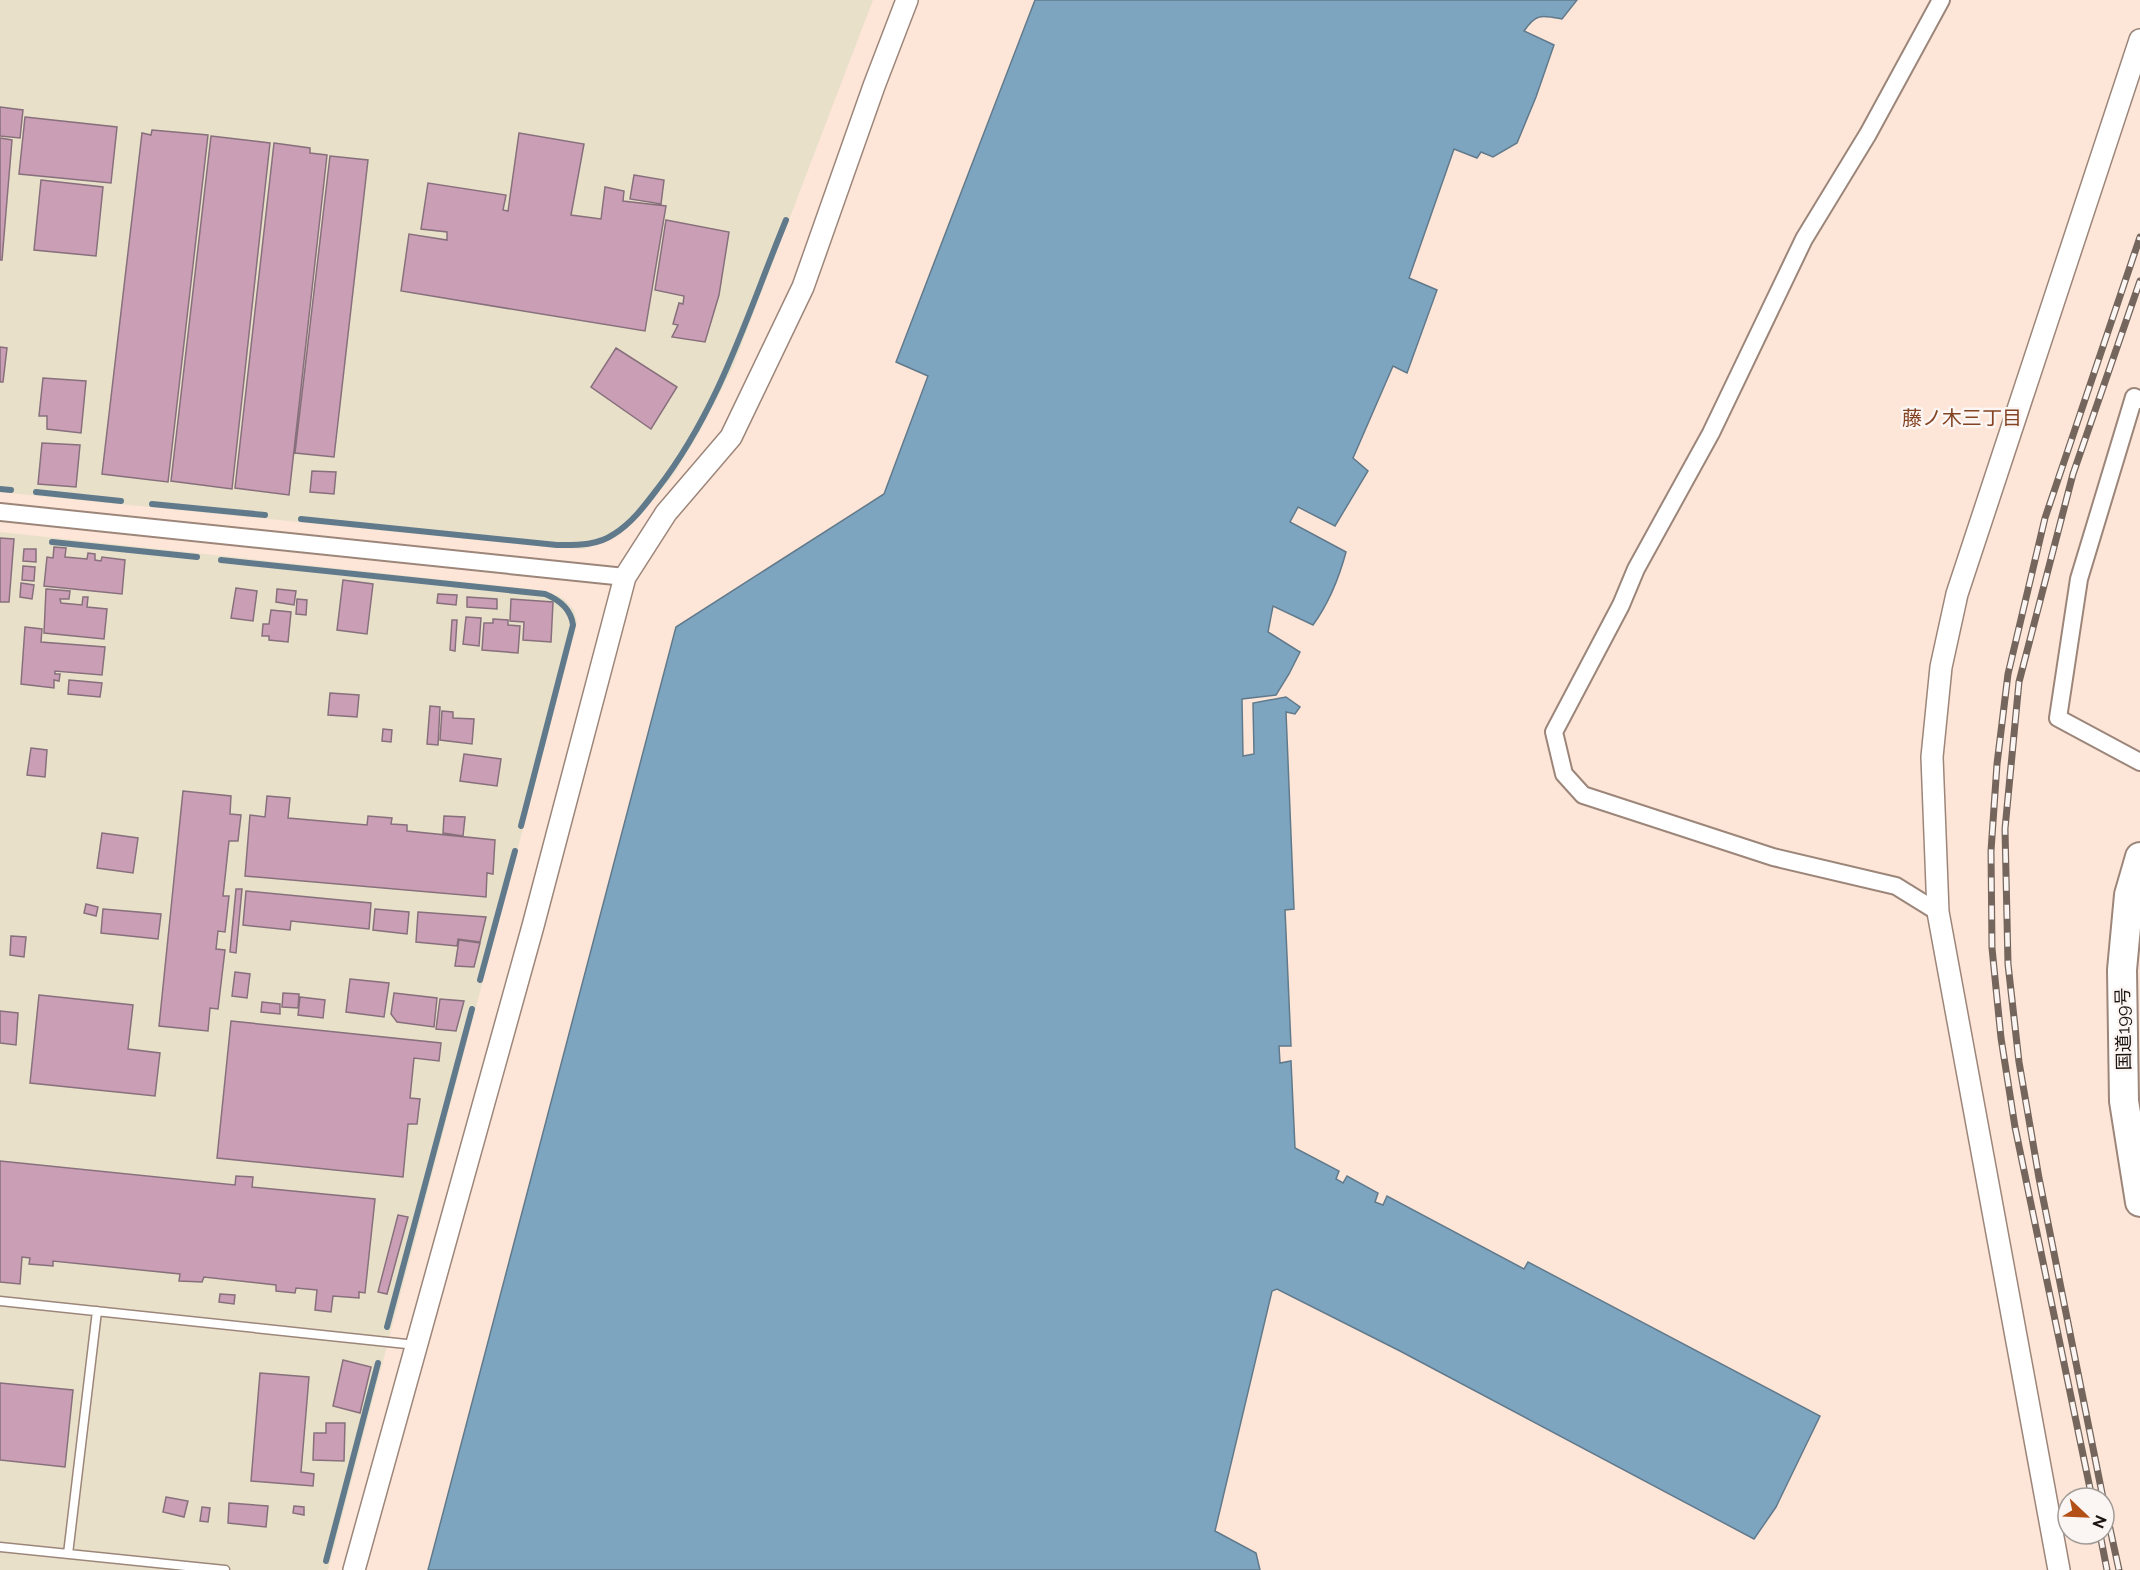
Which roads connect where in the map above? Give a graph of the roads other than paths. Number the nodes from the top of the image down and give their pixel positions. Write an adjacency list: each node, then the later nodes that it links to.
1 (908, 0): 6 (street)
2 (1941, 0): 9 (street)
3 (2140, 40): 9 (street)
4 (2140, 400): 7 (street)
5 (0, 512): 6 (street)
6 (625, 577): 13 (street)
7 (2140, 762)
8 (2140, 857): 10 (highway, 国道199号)
9 (1938, 912): 19 (street)
10 (2139, 1186)
11 (0, 1301): 12 (lane)
12 (97, 1311): 13 (lane); 15 (lane)
13 (416, 1345): 18 (street)
14 (0, 1547): 15 (lane)
15 (68, 1554): 16 (lane)
16 (168, 1567): 17 (lane)
17 (225, 1570)
18 (354, 1570)
19 (2059, 1570)

